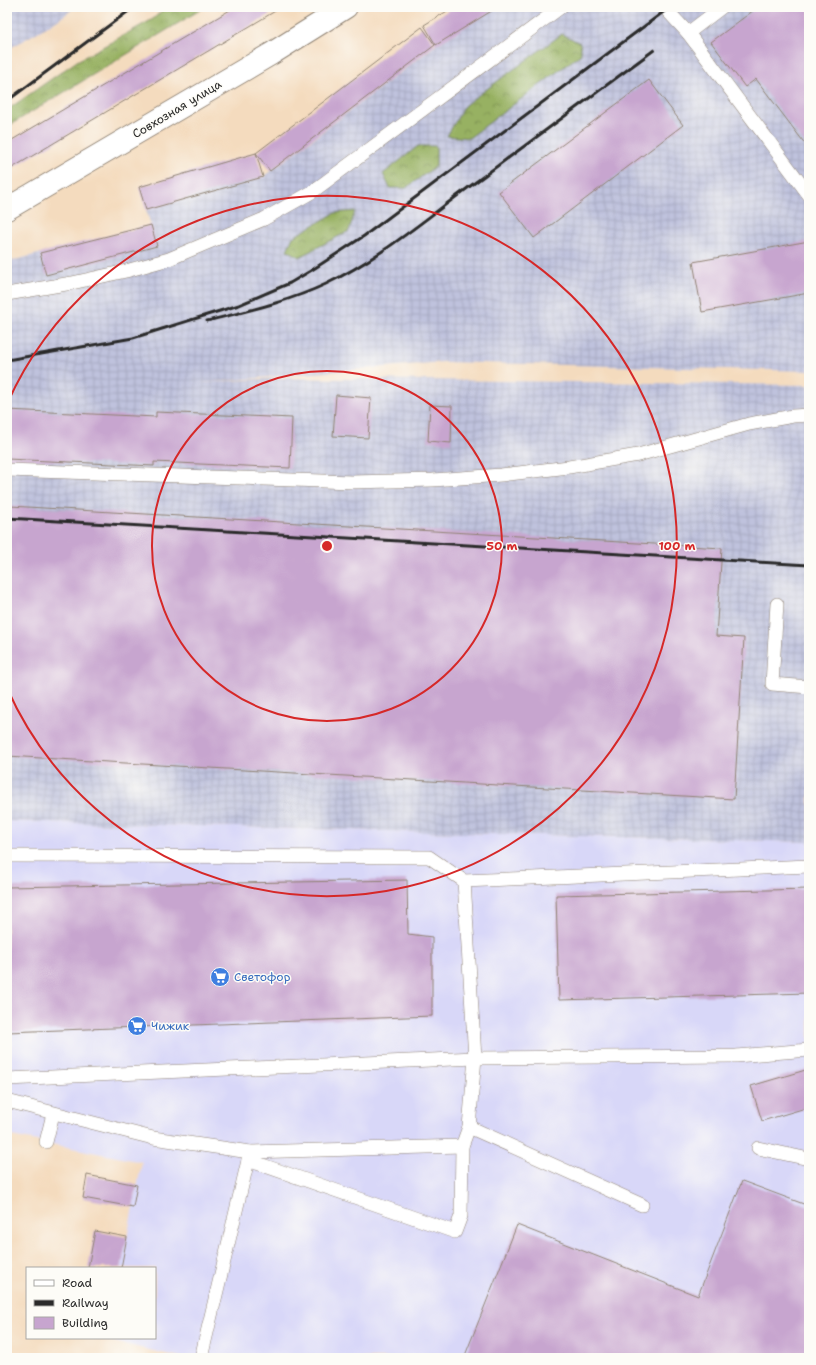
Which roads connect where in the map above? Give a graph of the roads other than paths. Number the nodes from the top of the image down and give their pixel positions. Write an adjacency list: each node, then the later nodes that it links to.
1 (346, 7): 7 (street, Совхозная улица)
2 (561, 7): 8 (lane)
3 (664, 7): 5 (lane)
4 (722, 7): 5 (lane)
5 (688, 33): 6 (lane)
6 (809, 195)
7 (7, 208)
8 (7, 294)
9 (809, 415): 10 (lane)
10 (7, 470)
11 (778, 604): 12 (lane)
12 (809, 687)
13 (7, 856): 15 (lane)
14 (809, 866): 15 (lane)
15 (464, 881): 17 (lane)
16 (809, 1050): 17 (lane)
17 (475, 1058): 18 (lane); 21 (lane)
18 (7, 1079)
19 (7, 1101): 20 (lane)
20 (53, 1114): 22 (lane); 25 (lane)
21 (469, 1127): 23 (lane); 27 (lane)
22 (46, 1142)
23 (462, 1146): 25 (lane); 25 (lane)
24 (758, 1148): 26 (lane)
25 (249, 1156): 28 (lane)
26 (809, 1159)
27 (642, 1205)
28 (200, 1358)

